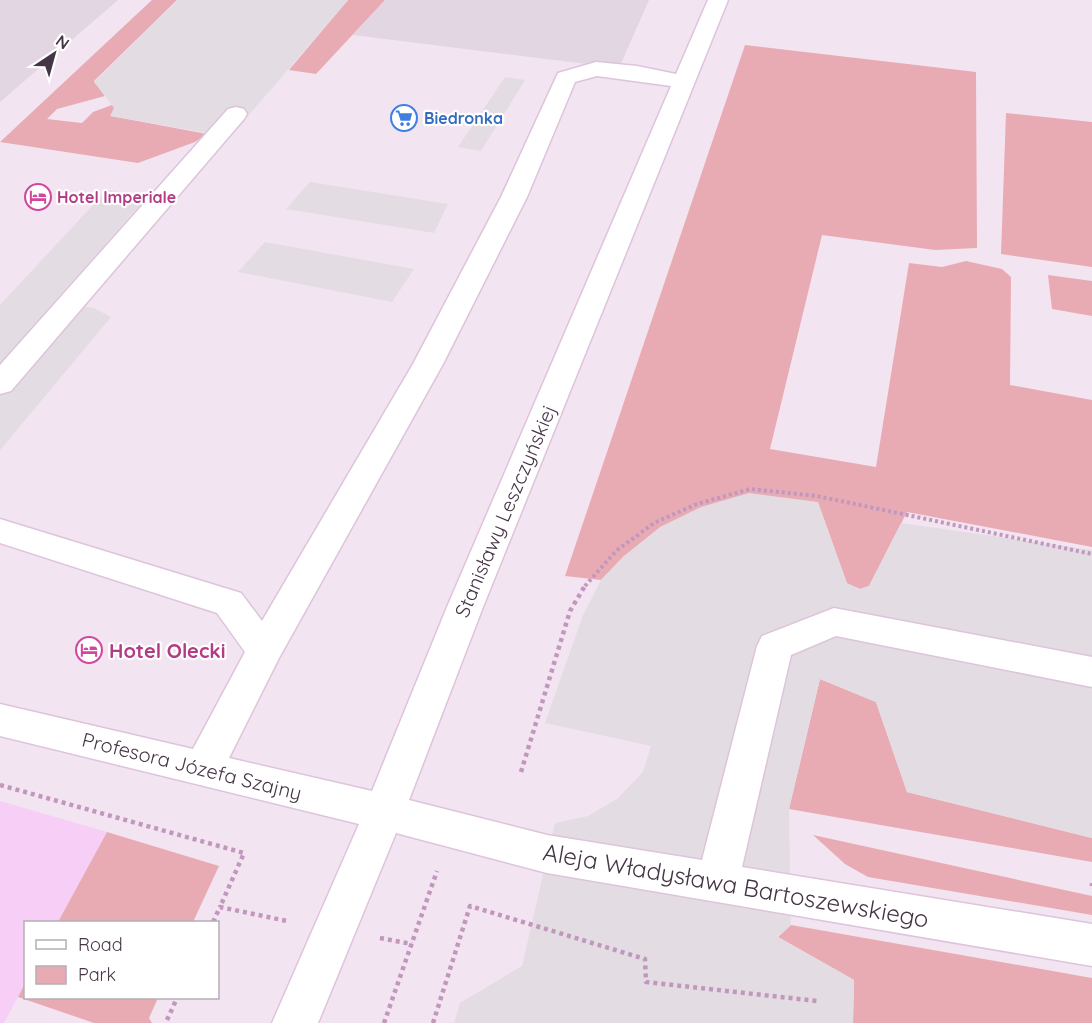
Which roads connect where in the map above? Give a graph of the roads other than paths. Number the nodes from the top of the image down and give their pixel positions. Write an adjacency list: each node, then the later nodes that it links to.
1 (718, 0): 2 (street, Stanisławy Leszczyńskiej)
2 (684, 82): 6 (street); 10 (street, Stanisławy Leszczyńskiej)
3 (236, 114): 4 (street)
4 (0, 384)
5 (0, 531): 6 (street)
6 (264, 651): 9 (street)
7 (1092, 672): 11 (street)
8 (0, 720): 9 (street, Profesora Józefa Szajny)
9 (203, 769): 10 (street, Profesora Józefa Szajny)
10 (384, 812): 11 (street, Aleja Władysława Bartoszewskiego); 13 (street, Stanisławy Leszczyńskiej)
11 (717, 883): 12 (street, Aleja Władysława Bartoszewskiego)
12 (1092, 945)
13 (296, 1023)

